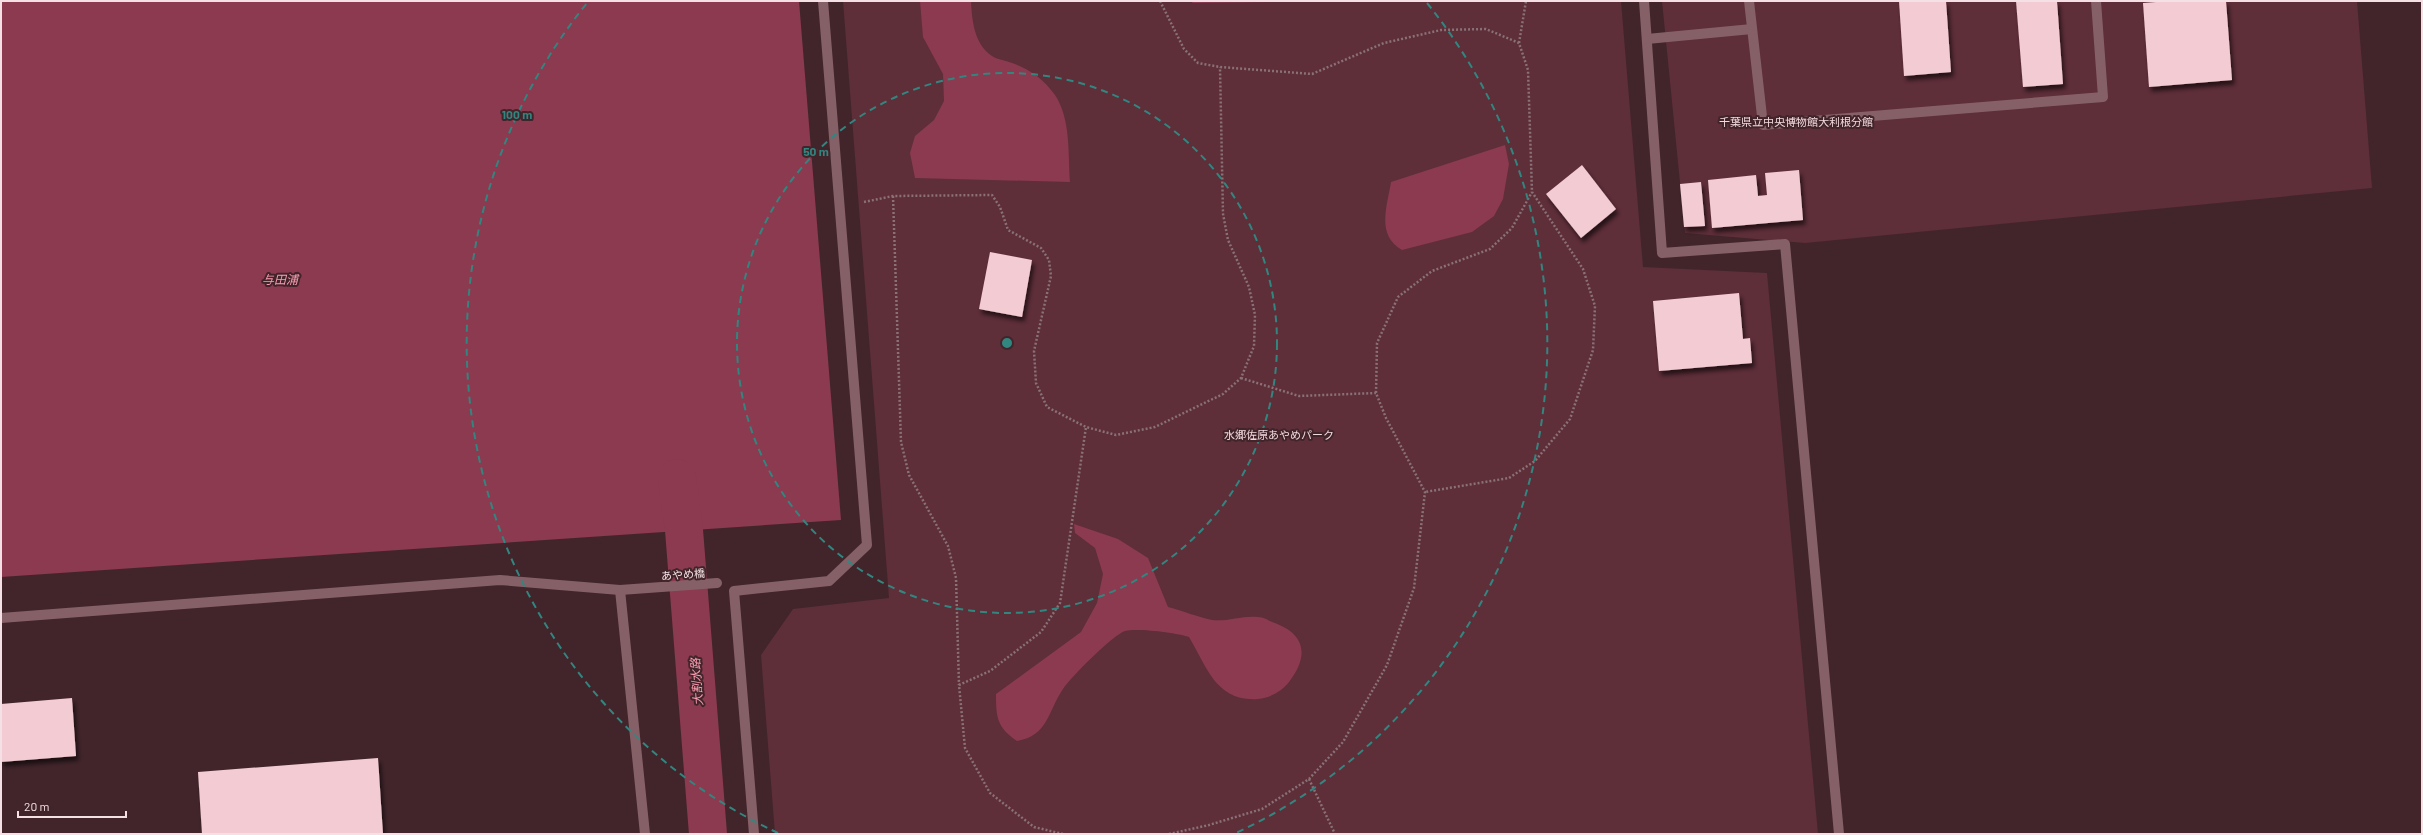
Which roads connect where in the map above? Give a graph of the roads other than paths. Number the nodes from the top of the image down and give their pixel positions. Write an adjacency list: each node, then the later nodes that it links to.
1 (823, 1): 11 (street)
2 (1644, 1): 6 (street)
3 (1749, 1): 5 (street)
4 (2096, 1): 5 (street)
5 (1752, 29): 6 (street)
6 (1647, 39): 12 (street)
7 (717, 583): 8 (street, あやめ橋)
8 (620, 590): 9 (street, あやめ橋); 10 (street)
9 (1, 618)
10 (645, 834)
11 (754, 834)
12 (1839, 834)

